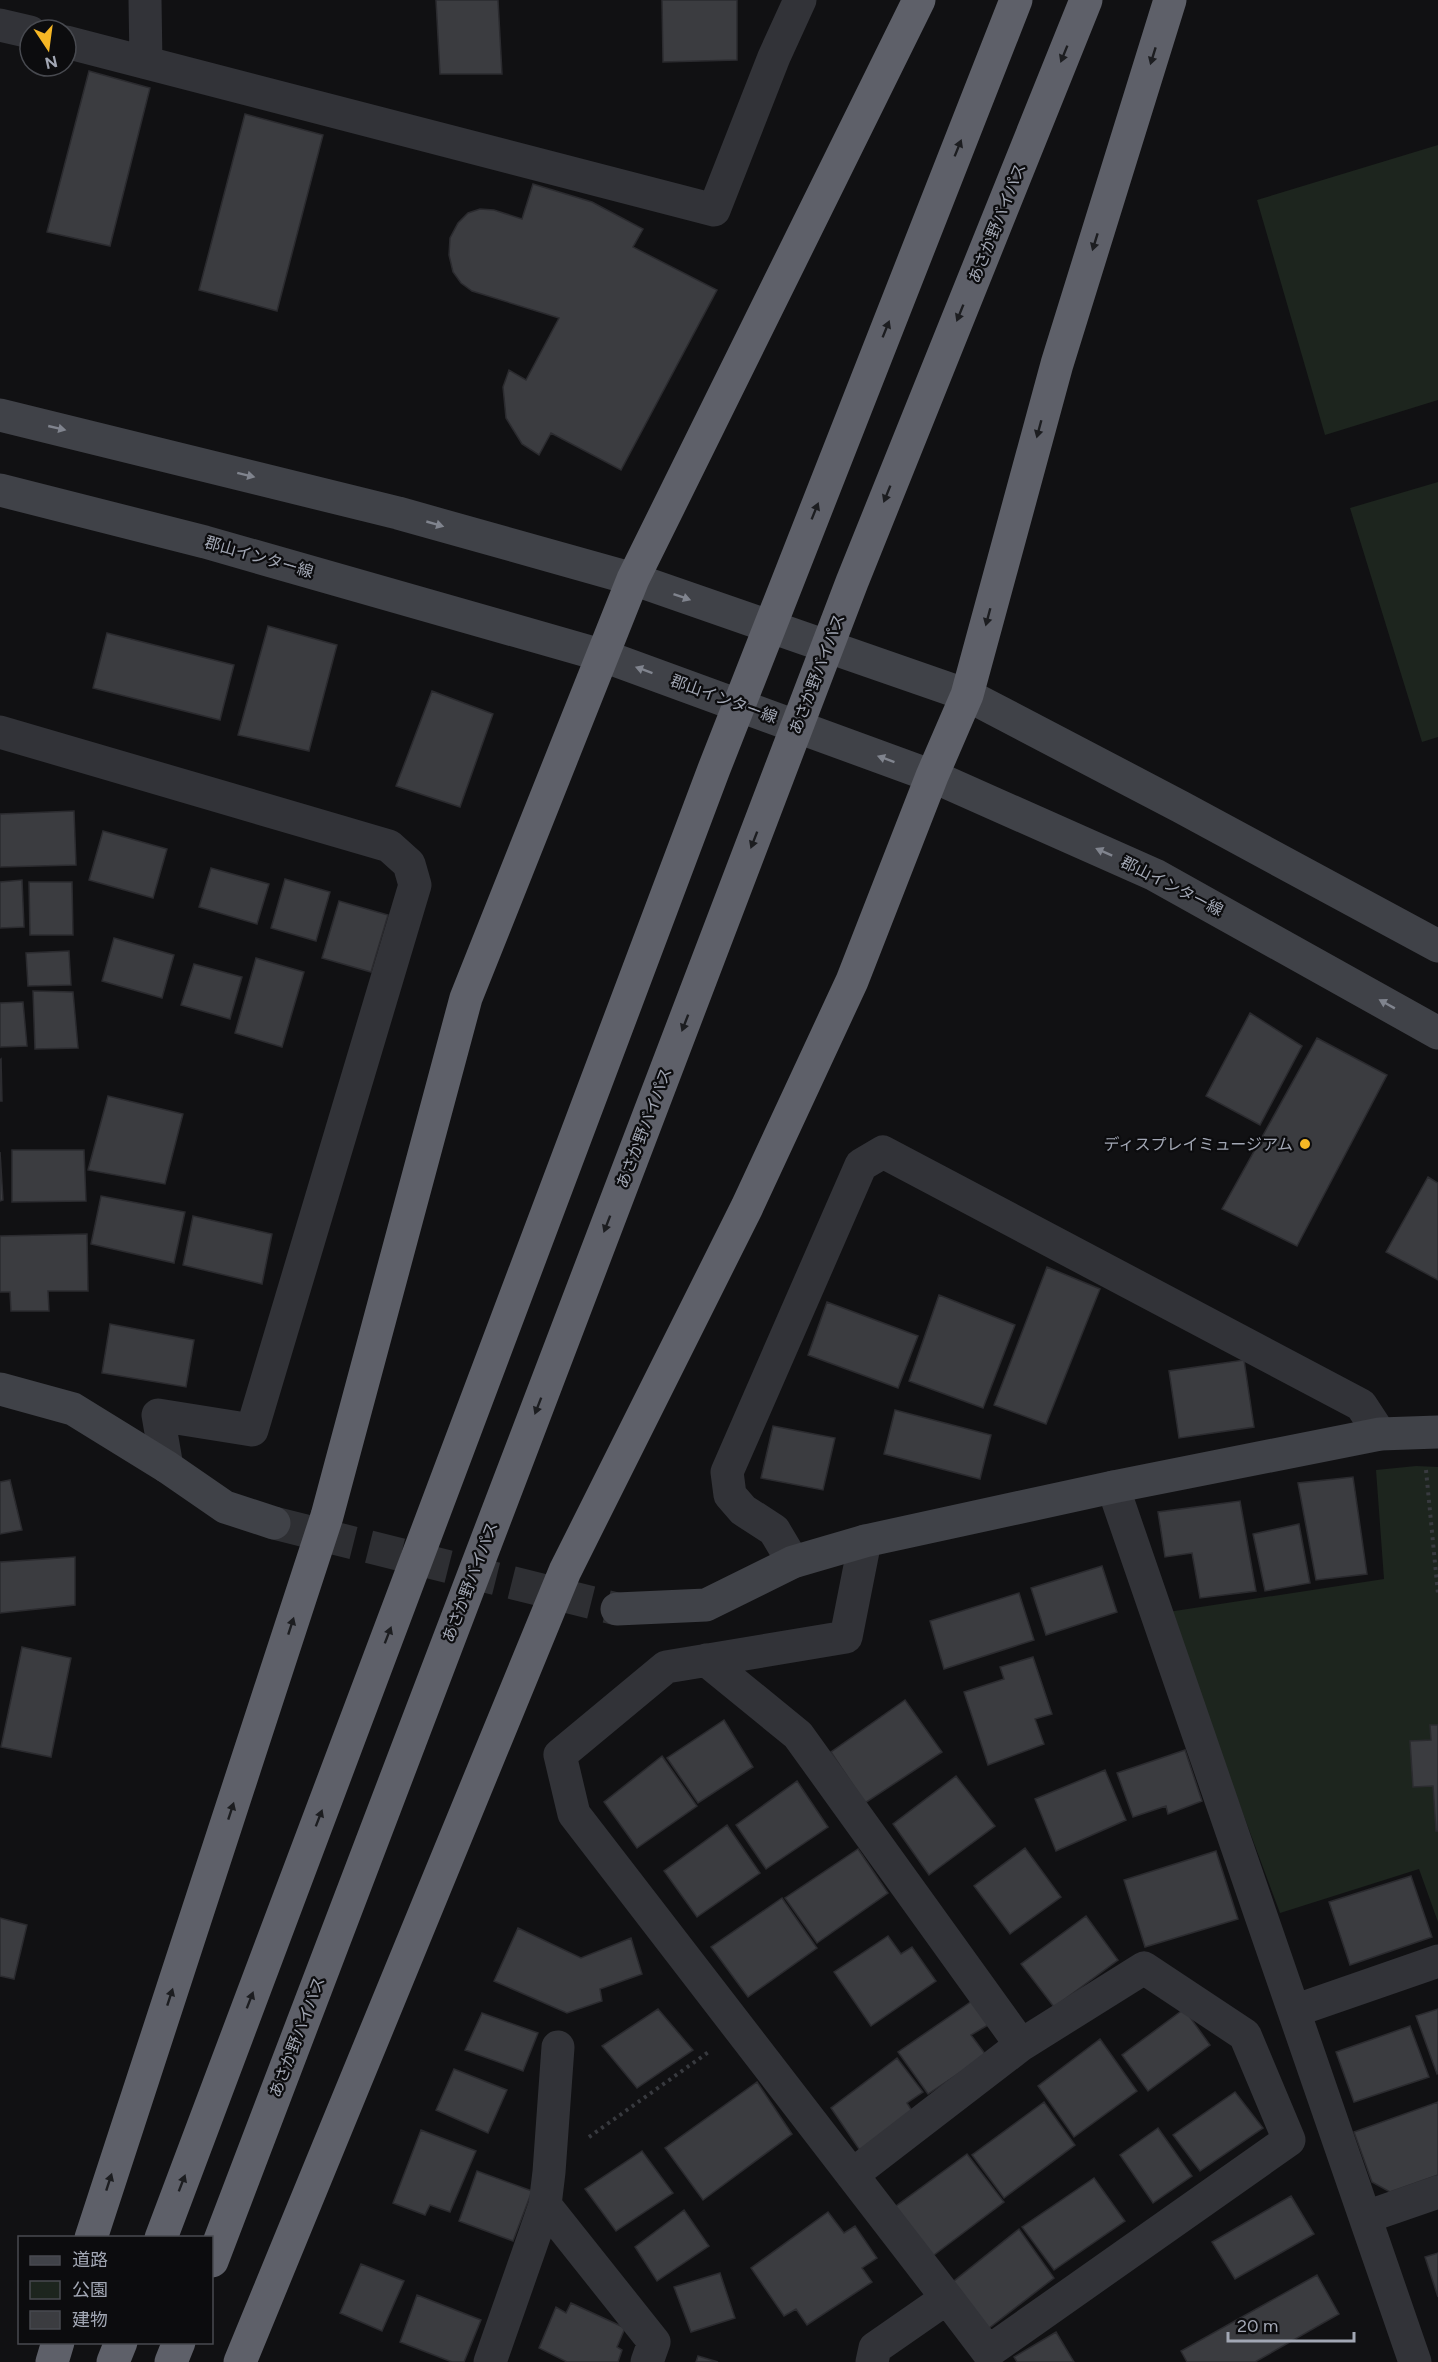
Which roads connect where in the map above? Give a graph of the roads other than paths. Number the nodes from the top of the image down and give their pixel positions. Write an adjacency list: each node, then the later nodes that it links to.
1 (145, 0): 10 (street)
2 (800, 0): 10 (street)
3 (919, 0): 13 (highway)
4 (1016, 0): 39 (highway, one-way to 4)
5 (1086, 0): 40 (highway, あさか野バイパス, one-way to 40)
6 (1170, 0): 15 (highway, one-way to 15)
7 (0, 25): 8 (street)
8 (18, 29)
9 (78, 45): 10 (street)
10 (146, 63)
11 (0, 415): 13 (street, one-way to 13)
12 (0, 490): 14 (street, 郡山インター線)
13 (633, 579): 14 (highway); 15 (street, one-way to 15)
14 (601, 655): 17 (street, 郡山インター線, one-way to 14); 38 (highway, one-way to 14)
15 (967, 695): 17 (highway); 18 (street)
16 (0, 732): 23 (street)
17 (932, 776): 19 (street, 郡山インター線, one-way to 17); 48 (highway)
18 (1438, 946)
19 (1438, 1033)
20 (0, 1389): 23 (street)
21 (1430, 1431): 22 (street)
22 (1380, 1434): 24 (street); 27 (street)
23 (167, 1467): 25 (street)
24 (1113, 1487): 26 (street); 31 (street)
25 (274, 1523)
26 (865, 1541): 27 (street); 29 (street)
27 (793, 1562): 28 (street)
28 (617, 1609)
29 (706, 1660): 32 (street); 34 (street)
30 (1438, 1961): 31 (street)
31 (1294, 2011): 37 (street)
32 (1021, 2045): 34 (street); 41 (street)
33 (558, 2047): 36 (street)
34 (852, 2175): 41 (street)
35 (1438, 2192): 37 (street)
36 (545, 2205): 49 (street); 50 (street)
37 (1366, 2217): 52 (street)
38 (92, 2236)
39 (162, 2236)
40 (213, 2258)
41 (947, 2298): 51 (street)
42 (58, 2344): 45 (highway)
43 (121, 2344): 46 (highway)
44 (179, 2344): 47 (highway)
45 (52, 2362)
46 (113, 2362)
47 (171, 2362)
48 (240, 2362)
49 (490, 2362)
50 (647, 2362)
51 (872, 2362)
52 (1415, 2362)

